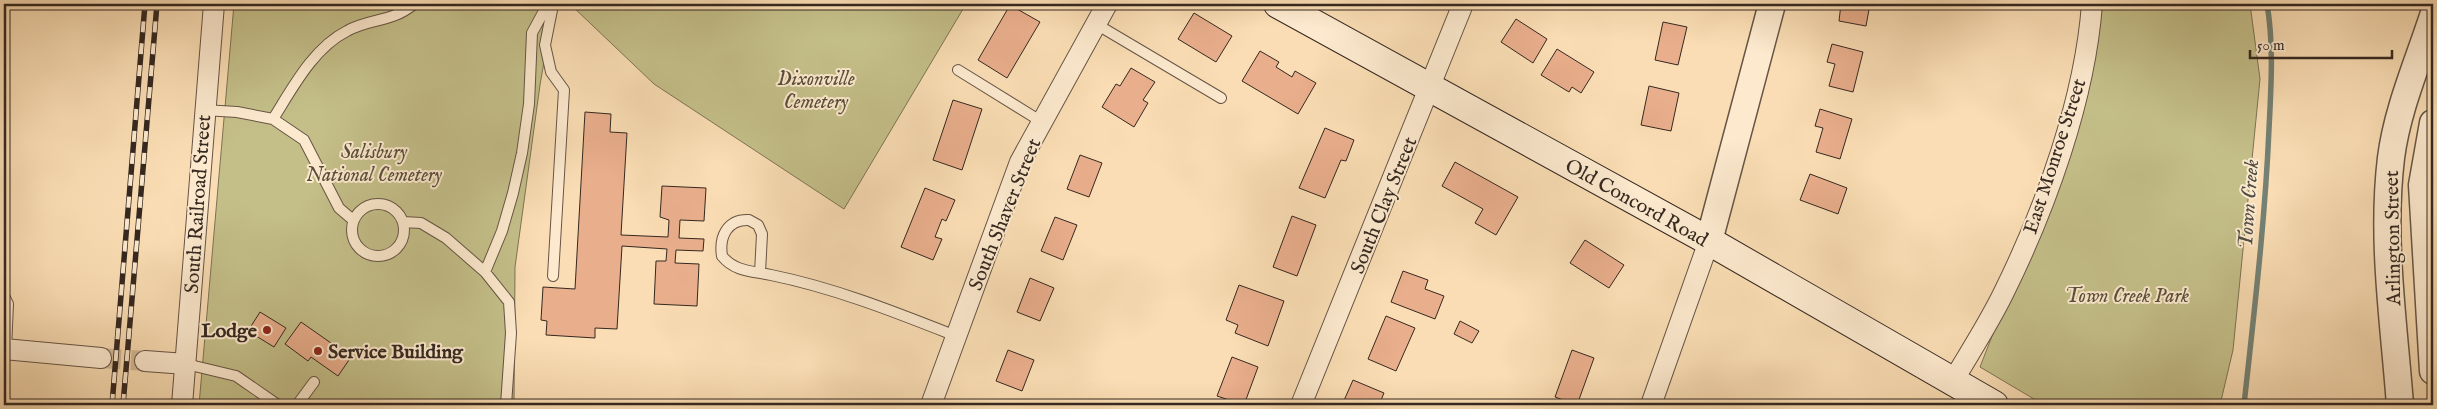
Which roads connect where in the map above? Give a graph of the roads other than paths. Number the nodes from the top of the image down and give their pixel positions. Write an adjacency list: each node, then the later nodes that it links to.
1 (214, 4): 13 (street, South Railroad Street)
2 (414, 4): 14 (lane)
3 (1107, 4): 9 (street, South Shaver Street)
4 (1278, 4): 11 (main road, Old Concord Road)
5 (1463, 4): 11 (street, South Clay Street)
6 (1772, 4): 19 (street)
7 (2092, 4): 31 (street, East Monroe Street)
8 (2433, 16): 29 (street, Arlington Street)
9 (1096, 24): 12 (lane); 15 (street, South Shaver Street)
10 (958, 70): 15 (lane)
11 (1430, 89): 19 (main road, Old Concord Road); 38 (street, South Clay Street)
12 (1221, 98)
13 (204, 110): 14 (lane); 28 (street, South Railroad Street)
14 (273, 120): 17 (lane)
15 (1042, 122): 24 (street, South Shaver Street)
16 (2433, 123): 30 (street, Arlington Street)
17 (353, 220): 18 (lane); 18 (lane)
18 (403, 222): 20 (lane)
19 (1710, 241): 31 (main road, Old Concord Road); 39 (street)
20 (484, 272): 22 (lane); 36 (lane)
21 (760, 273): 21 (lane); 24 (lane)
22 (553, 276)
23 (4, 296): 25 (lane)
24 (956, 336): 37 (street, South Shaver Street)
25 (5, 349): 26 (street)
26 (101, 358)
27 (145, 361): 28 (street)
28 (186, 364): 33 (street, South Railroad Street); 34 (lane)
29 (2397, 365): 41 (street, Arlington Street); 42 (street)
30 (2433, 371)
31 (1953, 381): 40 (main road, Old Concord Road)
32 (314, 382): 35 (lane)
33 (182, 405)
34 (278, 405)
35 (297, 405)
36 (506, 405)
37 (931, 405)
38 (1301, 405)
39 (1650, 405)
40 (1994, 405)
41 (2400, 405)
42 (2406, 405)

